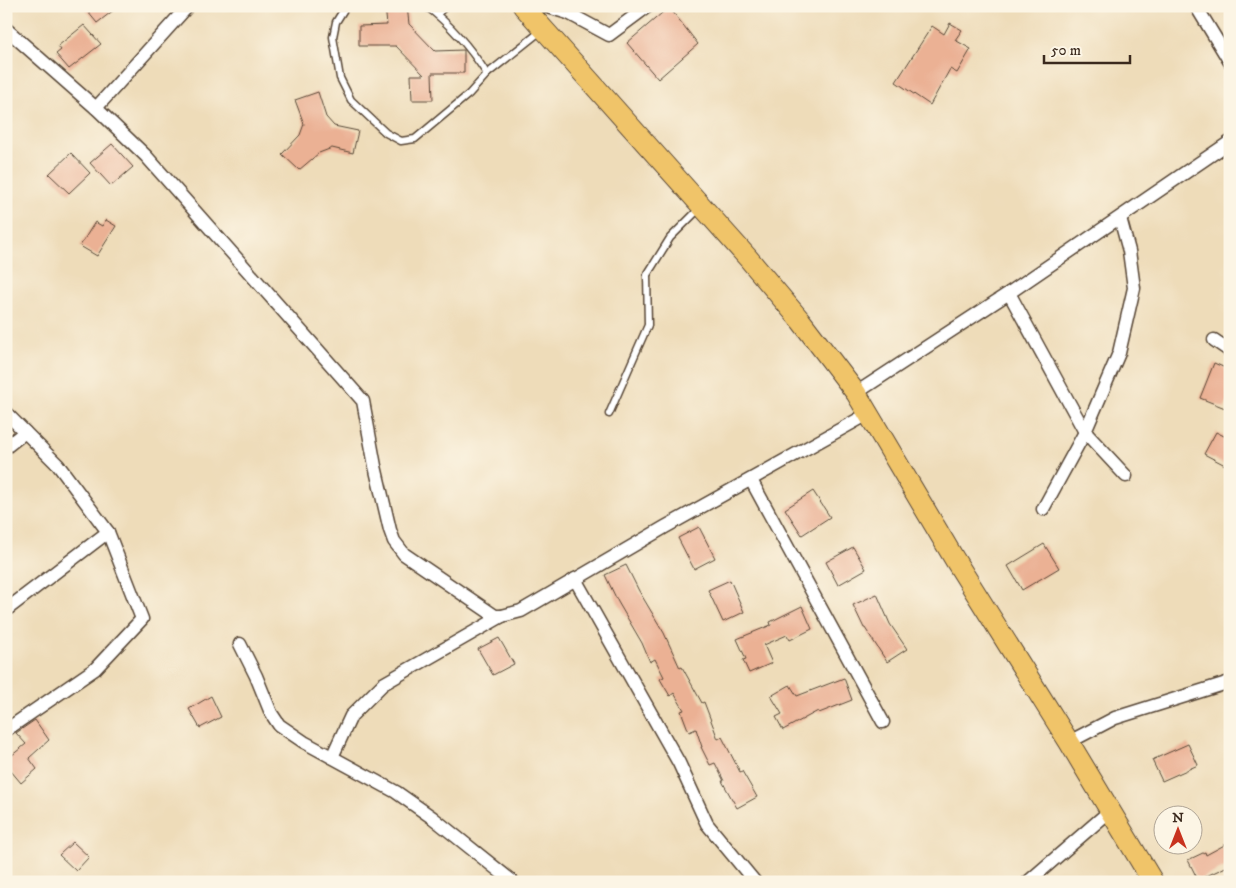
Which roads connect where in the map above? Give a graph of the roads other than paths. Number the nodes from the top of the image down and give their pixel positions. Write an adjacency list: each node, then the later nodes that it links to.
1 (188, 6): 15 (street)
2 (346, 6): 14 (lane)
3 (426, 6): 10 (lane)
4 (446, 6): 10 (lane)
5 (523, 6): 11 (main road)
6 (546, 6): 9 (street)
7 (648, 6): 9 (street)
8 (1196, 6): 13 (street)
9 (566, 10)
10 (437, 14): 14 (lane)
11 (544, 28): 14 (lane); 17 (main road)
12 (6, 29): 15 (street)
13 (1230, 62)
14 (487, 74)
15 (96, 108): 35 (street)
16 (1230, 142): 18 (street)
17 (702, 206): 22 (main road); 24 (lane)
18 (1120, 218): 19 (street); 27 (street)
19 (1009, 293): 22 (street); 27 (street)
20 (1214, 340): 21 (street)
21 (1230, 351)
22 (856, 393): 25 (main road)
23 (6, 413): 26 (street)
24 (609, 414)
25 (868, 414): 30 (street); 40 (main road)
26 (25, 432): 28 (street); 32 (street)
27 (1085, 432): 29 (street); 31 (street)
28 (6, 447)
29 (1126, 476)
30 (751, 480): 33 (street); 38 (street)
31 (1043, 508)
32 (108, 532): 34 (street); 39 (street)
33 (575, 579): 35 (street); 44 (street)
34 (6, 610)
35 (502, 616): 41 (street)
36 (240, 644): 41 (street)
37 (1230, 682): 40 (street)
38 (883, 722)
39 (6, 730)
40 (1069, 742): 42 (main road)
41 (332, 757): 43 (street)
42 (1111, 810): 45 (street); 46 (main road)
43 (513, 882)
44 (755, 882)
45 (1028, 882)
46 (1153, 882)

